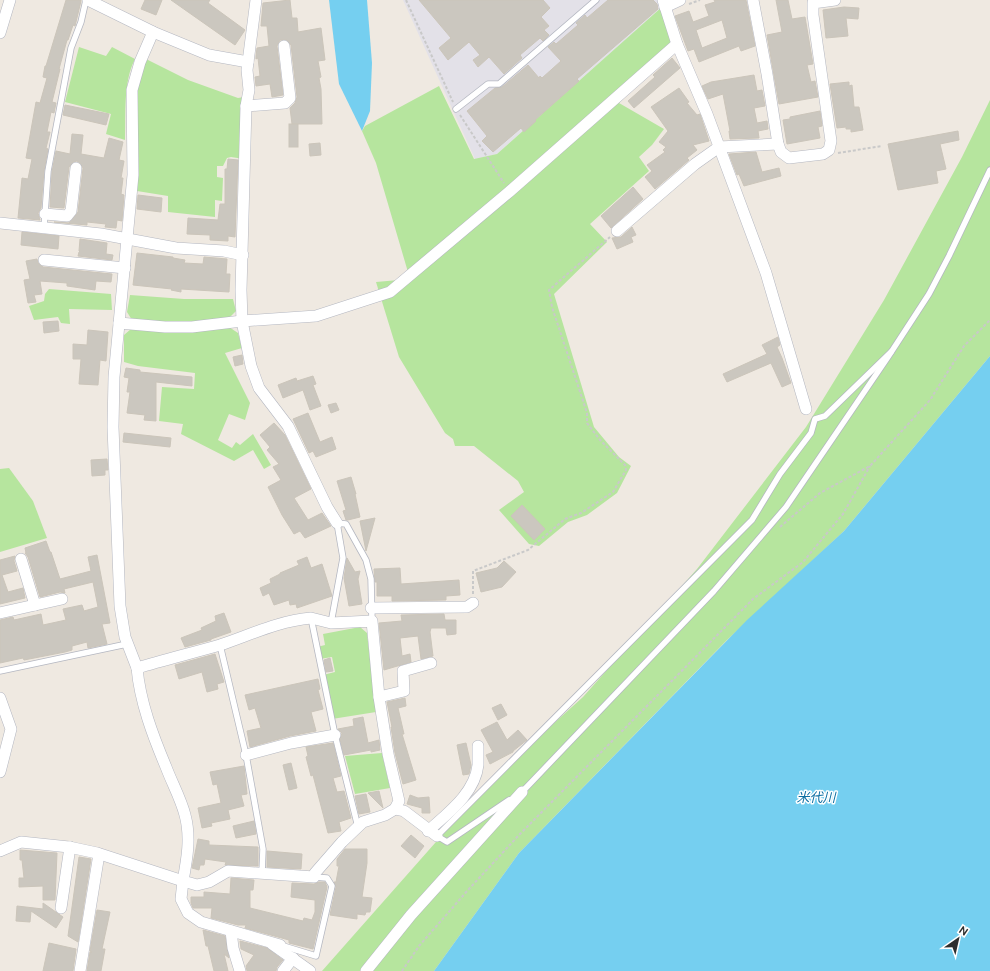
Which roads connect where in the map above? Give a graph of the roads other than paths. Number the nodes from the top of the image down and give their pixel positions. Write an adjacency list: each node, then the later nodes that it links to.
1 (10, 0): 10 (street)
2 (87, 0): 9 (street); 20 (lane)
3 (256, 0): 13 (street)
4 (596, 0): 15 (lane)
5 (680, 0): 8 (street)
6 (753, 0): 16 (street)
7 (835, 0): 16 (street)
8 (664, 3): 11 (street)
9 (153, 32): 13 (street); 24 (street)
10 (0, 33)
11 (677, 44): 17 (street); 28 (street)
12 (284, 46): 14 (street)
13 (248, 62): 14 (street)
14 (246, 106): 25 (street)
15 (456, 109)
16 (778, 144): 17 (street)
17 (719, 147): 23 (street); 31 (street)
18 (76, 168): 20 (street)
19 (990, 170): 30 (lane)
20 (45, 214): 22 (lane)
21 (0, 223): 22 (street)
22 (44, 228): 24 (street)
23 (617, 231)
24 (127, 239): 25 (street); 27 (street)
25 (243, 255): 28 (street)
26 (44, 260): 27 (street)
27 (125, 268): 29 (street)
28 (242, 321): 29 (street); 32 (street)
29 (120, 323): 42 (street)
30 (891, 352): 53 (lane); 56 (lane)
31 (806, 409)
32 (337, 523): 37 (lane); 41 (lane)
33 (21, 559): 36 (street)
34 (62, 599): 36 (street)
35 (473, 603): 37 (street)
36 (35, 605): 38 (street)
37 (371, 608): 40 (lane)
38 (0, 613)
39 (311, 618): 41 (street); 43 (street); 49 (lane)
40 (372, 621): 41 (street); 47 (street)
41 (331, 623)
42 (128, 644): 45 (street); 46 (lane)
43 (220, 645): 45 (street); 51 (lane)
44 (431, 663): 47 (street)
45 (137, 668): 62 (street)
46 (0, 671)
47 (379, 697): 54 (street)
48 (0, 698): 52 (street)
49 (336, 735): 51 (street); 55 (lane)
50 (478, 746): 56 (street)
51 (246, 755): 60 (lane)
52 (0, 772)
53 (522, 792): 56 (lane); 71 (street)
54 (395, 809): 55 (street); 56 (street)
55 (358, 827): 61 (street)
56 (433, 833)
57 (70, 847): 58 (street); 59 (street); 63 (street)
58 (0, 851)
59 (99, 854): 62 (street); 67 (street)
60 (262, 873): 61 (street); 62 (street)
61 (314, 877): 65 (lane)
62 (183, 881): 64 (street)
63 (61, 908)
64 (232, 931): 65 (street); 68 (street)
65 (275, 944): 66 (street)
66 (293, 958): 69 (street); 70 (street)
67 (80, 971)
68 (240, 971)
69 (283, 971)
70 (310, 971)
71 (366, 971)

